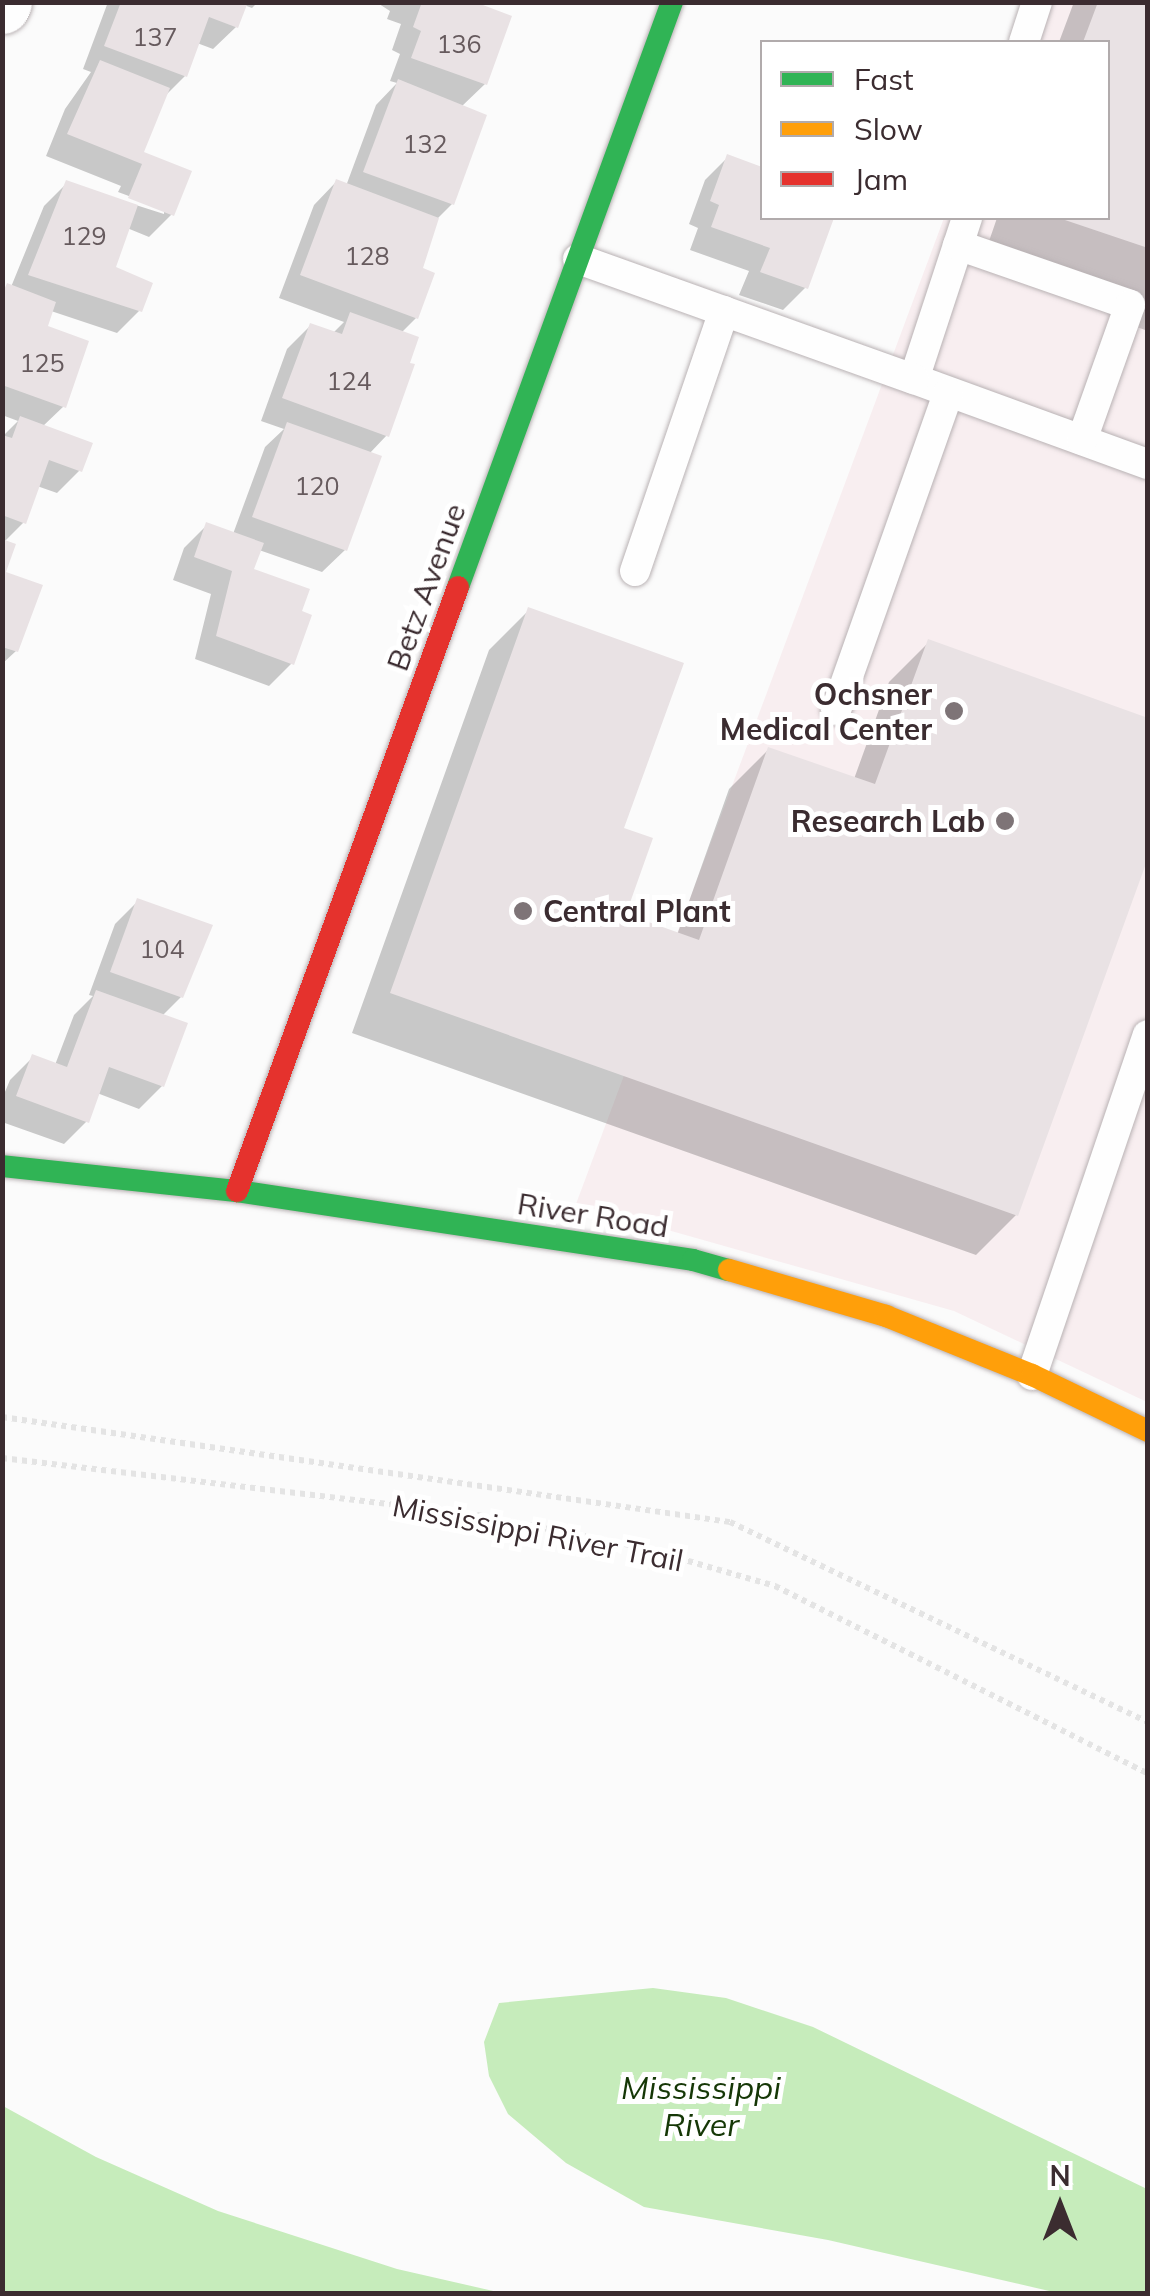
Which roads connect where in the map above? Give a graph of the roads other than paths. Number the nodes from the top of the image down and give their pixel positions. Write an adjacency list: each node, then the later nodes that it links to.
1 (672, 2): 5 (street, Betz Avenue)
2 (1038, 2): 3 (lane)
3 (1025, 40)
4 (963, 232): 7 (lane); 9 (lane)
5 (578, 259): 6 (lane); 15 (street, Betz Avenue)
6 (724, 311): 7 (lane); 11 (lane)
7 (914, 379): 8 (lane)
8 (948, 392): 9 (lane); 12 (lane)
9 (1082, 440): 10 (lane)
10 (1148, 464)
11 (635, 571)
12 (836, 710)
13 (1148, 1035): 16 (lane)
14 (2, 1166): 15 (street, River Road)
15 (237, 1191): 16 (street, River Road)
16 (1032, 1374): 17 (street, River Road)
17 (1148, 1431)

